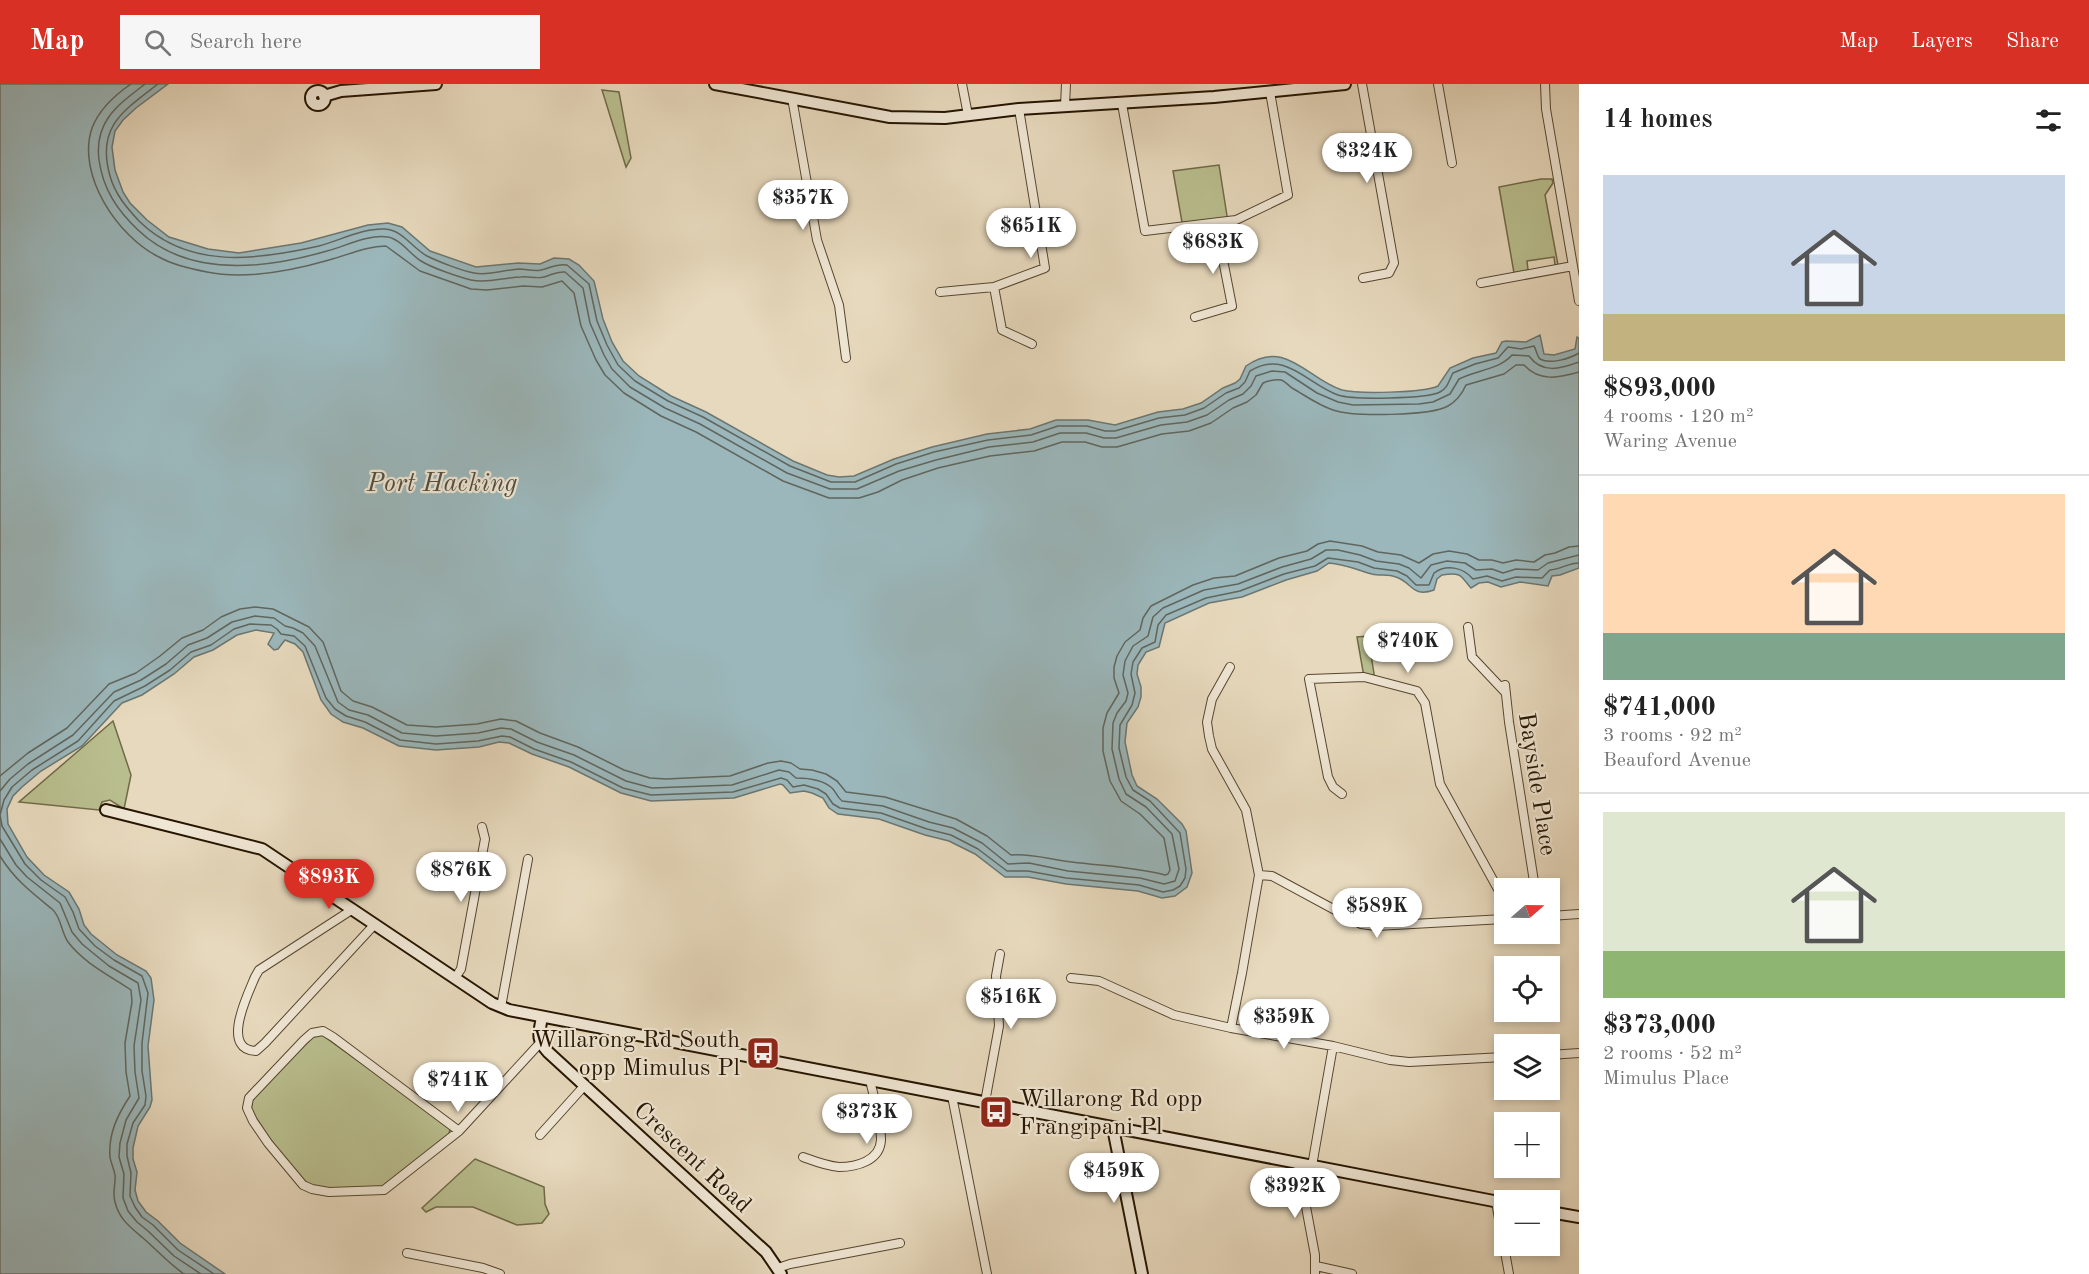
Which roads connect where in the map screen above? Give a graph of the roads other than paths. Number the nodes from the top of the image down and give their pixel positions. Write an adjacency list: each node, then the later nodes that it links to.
1 (436, 84): 10 (street)
2 (716, 84): 11 (street)
3 (962, 84): 15 (street)
4 (1066, 84): 13 (street)
5 (1345, 84): 9 (street)
6 (1362, 84): 19 (street)
7 (1438, 84): 16 (street)
8 (1545, 84): 18 (street)
9 (1270, 92): 12 (street); 17 (street)
10 (324, 96)
11 (792, 98): 15 (street); 26 (street)
12 (1122, 104): 13 (street); 17 (street)
13 (1065, 106): 14 (street)
14 (1018, 110): 15 (street); 21 (street)
15 (968, 116)
16 (1452, 163)
17 (1216, 224): 24 (street)
18 (1574, 266): 20 (street); 23 (street)
19 (1363, 278)
20 (1481, 283)
21 (994, 287): 22 (street); 25 (street)
22 (940, 292)
23 (1579, 301)
24 (1195, 317)
25 (1032, 344)
26 (846, 358)
27 (1468, 627): 34 (street, Bayside Place)
28 (1230, 667): 33 (street)
29 (1342, 794): 35 (street)
30 (106, 810): 36 (street)
31 (482, 827): 42 (street)
32 (528, 859): 44 (street)
33 (1259, 875): 39 (street); 46 (street)
34 (1533, 878)
35 (1494, 882)
36 (353, 909): 40 (street); 40 (street)
37 (1579, 914): 38 (street)
38 (1560, 915)
39 (1494, 920)
40 (375, 924): 42 (street)
41 (999, 954): 55 (street)
42 (455, 978): 44 (street)
43 (1071, 978): 46 (street)
44 (501, 1008): 45 (street)
45 (542, 1017): 47 (street); 52 (street)
46 (1231, 1028): 48 (street)
47 (540, 1044): 53 (street, Crescent Road); 57 (street)
48 (1332, 1046): 51 (street); 61 (street)
49 (1579, 1053): 50 (street)
50 (1560, 1054)
51 (1494, 1057)
52 (870, 1080): 54 (street); 59 (street)
53 (585, 1085): 58 (street); 70 (street, Crescent Road)
54 (952, 1096): 55 (street); 73 (street)
55 (985, 1102): 56 (street)
56 (1113, 1128): 60 (street); 74 (street)
57 (459, 1131): 57 (street)
58 (540, 1134)
59 (803, 1157)
60 (1298, 1164): 61 (street); 69 (street)
61 (1312, 1166): 62 (street)
62 (1494, 1202)
63 (1560, 1214): 64 (street)
64 (1579, 1217)
65 (900, 1243): 70 (street)
66 (407, 1253): 68 (street)
67 (1507, 1256): 76 (street)
68 (470, 1266): 71 (street); 72 (street)
69 (1316, 1270): 75 (street)
70 (780, 1271)
71 (481, 1274)
72 (500, 1274)
73 (987, 1274)
74 (1142, 1274)
75 (1352, 1274)
76 (1509, 1274)

